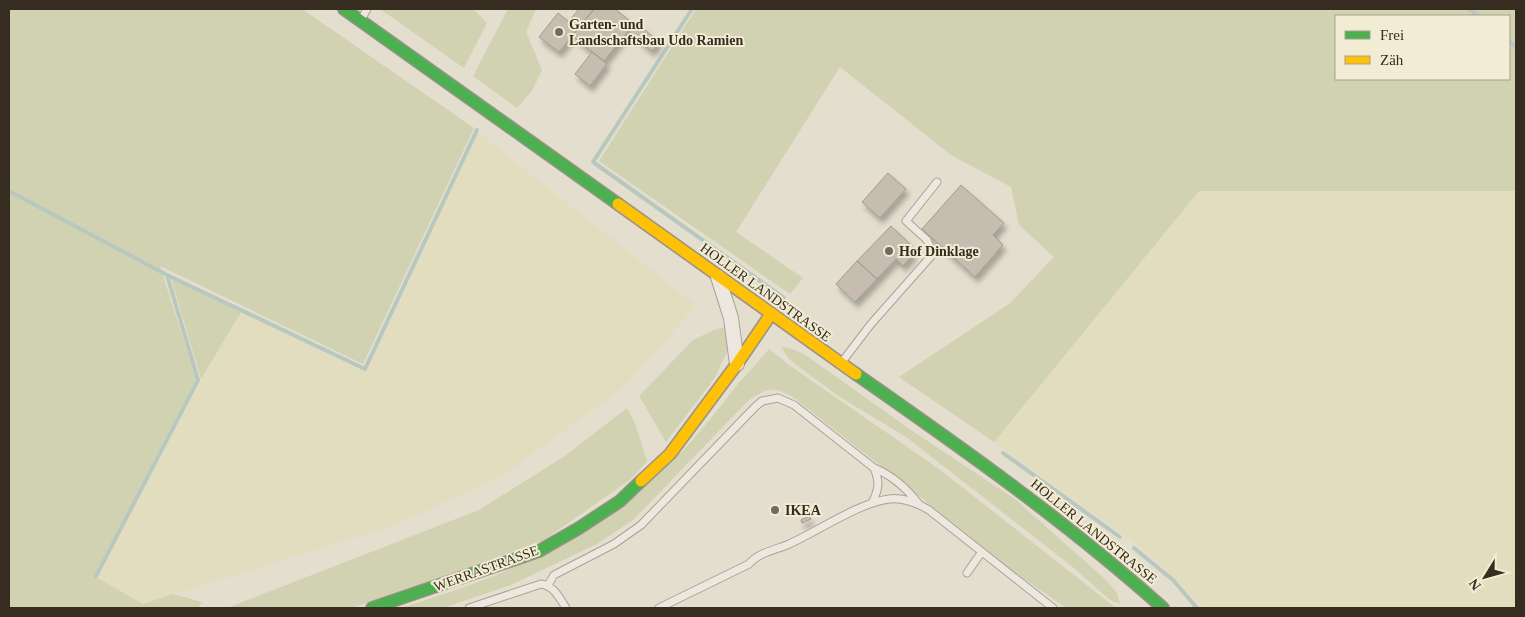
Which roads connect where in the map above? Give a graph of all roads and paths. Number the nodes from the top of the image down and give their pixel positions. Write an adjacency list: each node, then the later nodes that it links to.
1 (344, 9): 3 (main road, HOLLER LANDSTRASSE)
2 (367, 9): 3 (lane)
3 (361, 20): 5 (main road, HOLLER LANDSTRASSE)
4 (937, 182): 8 (lane)
5 (718, 277): 6 (main road, HOLLER LANDSTRASSE); 7 (street)
6 (771, 314): 7 (main road, WERRASTRASSE); 8 (main road, HOLLER LANDSTRASSE)
7 (737, 364): 15 (main road, WERRASTRASSE)
8 (840, 364): 20 (main road, HOLLER LANDSTRASSE)
9 (874, 468): 10 (lane); 11 (lane); 14 (lane)
10 (872, 502): 11 (lane); 18 (lane)
11 (918, 503): 12 (lane)
12 (982, 553): 13 (lane); 19 (lane)
13 (967, 573)
14 (548, 585): 16 (lane); 17 (lane)
15 (372, 608)
16 (469, 608)
17 (566, 608)
18 (659, 608)
19 (1052, 608)
20 (1163, 608)

